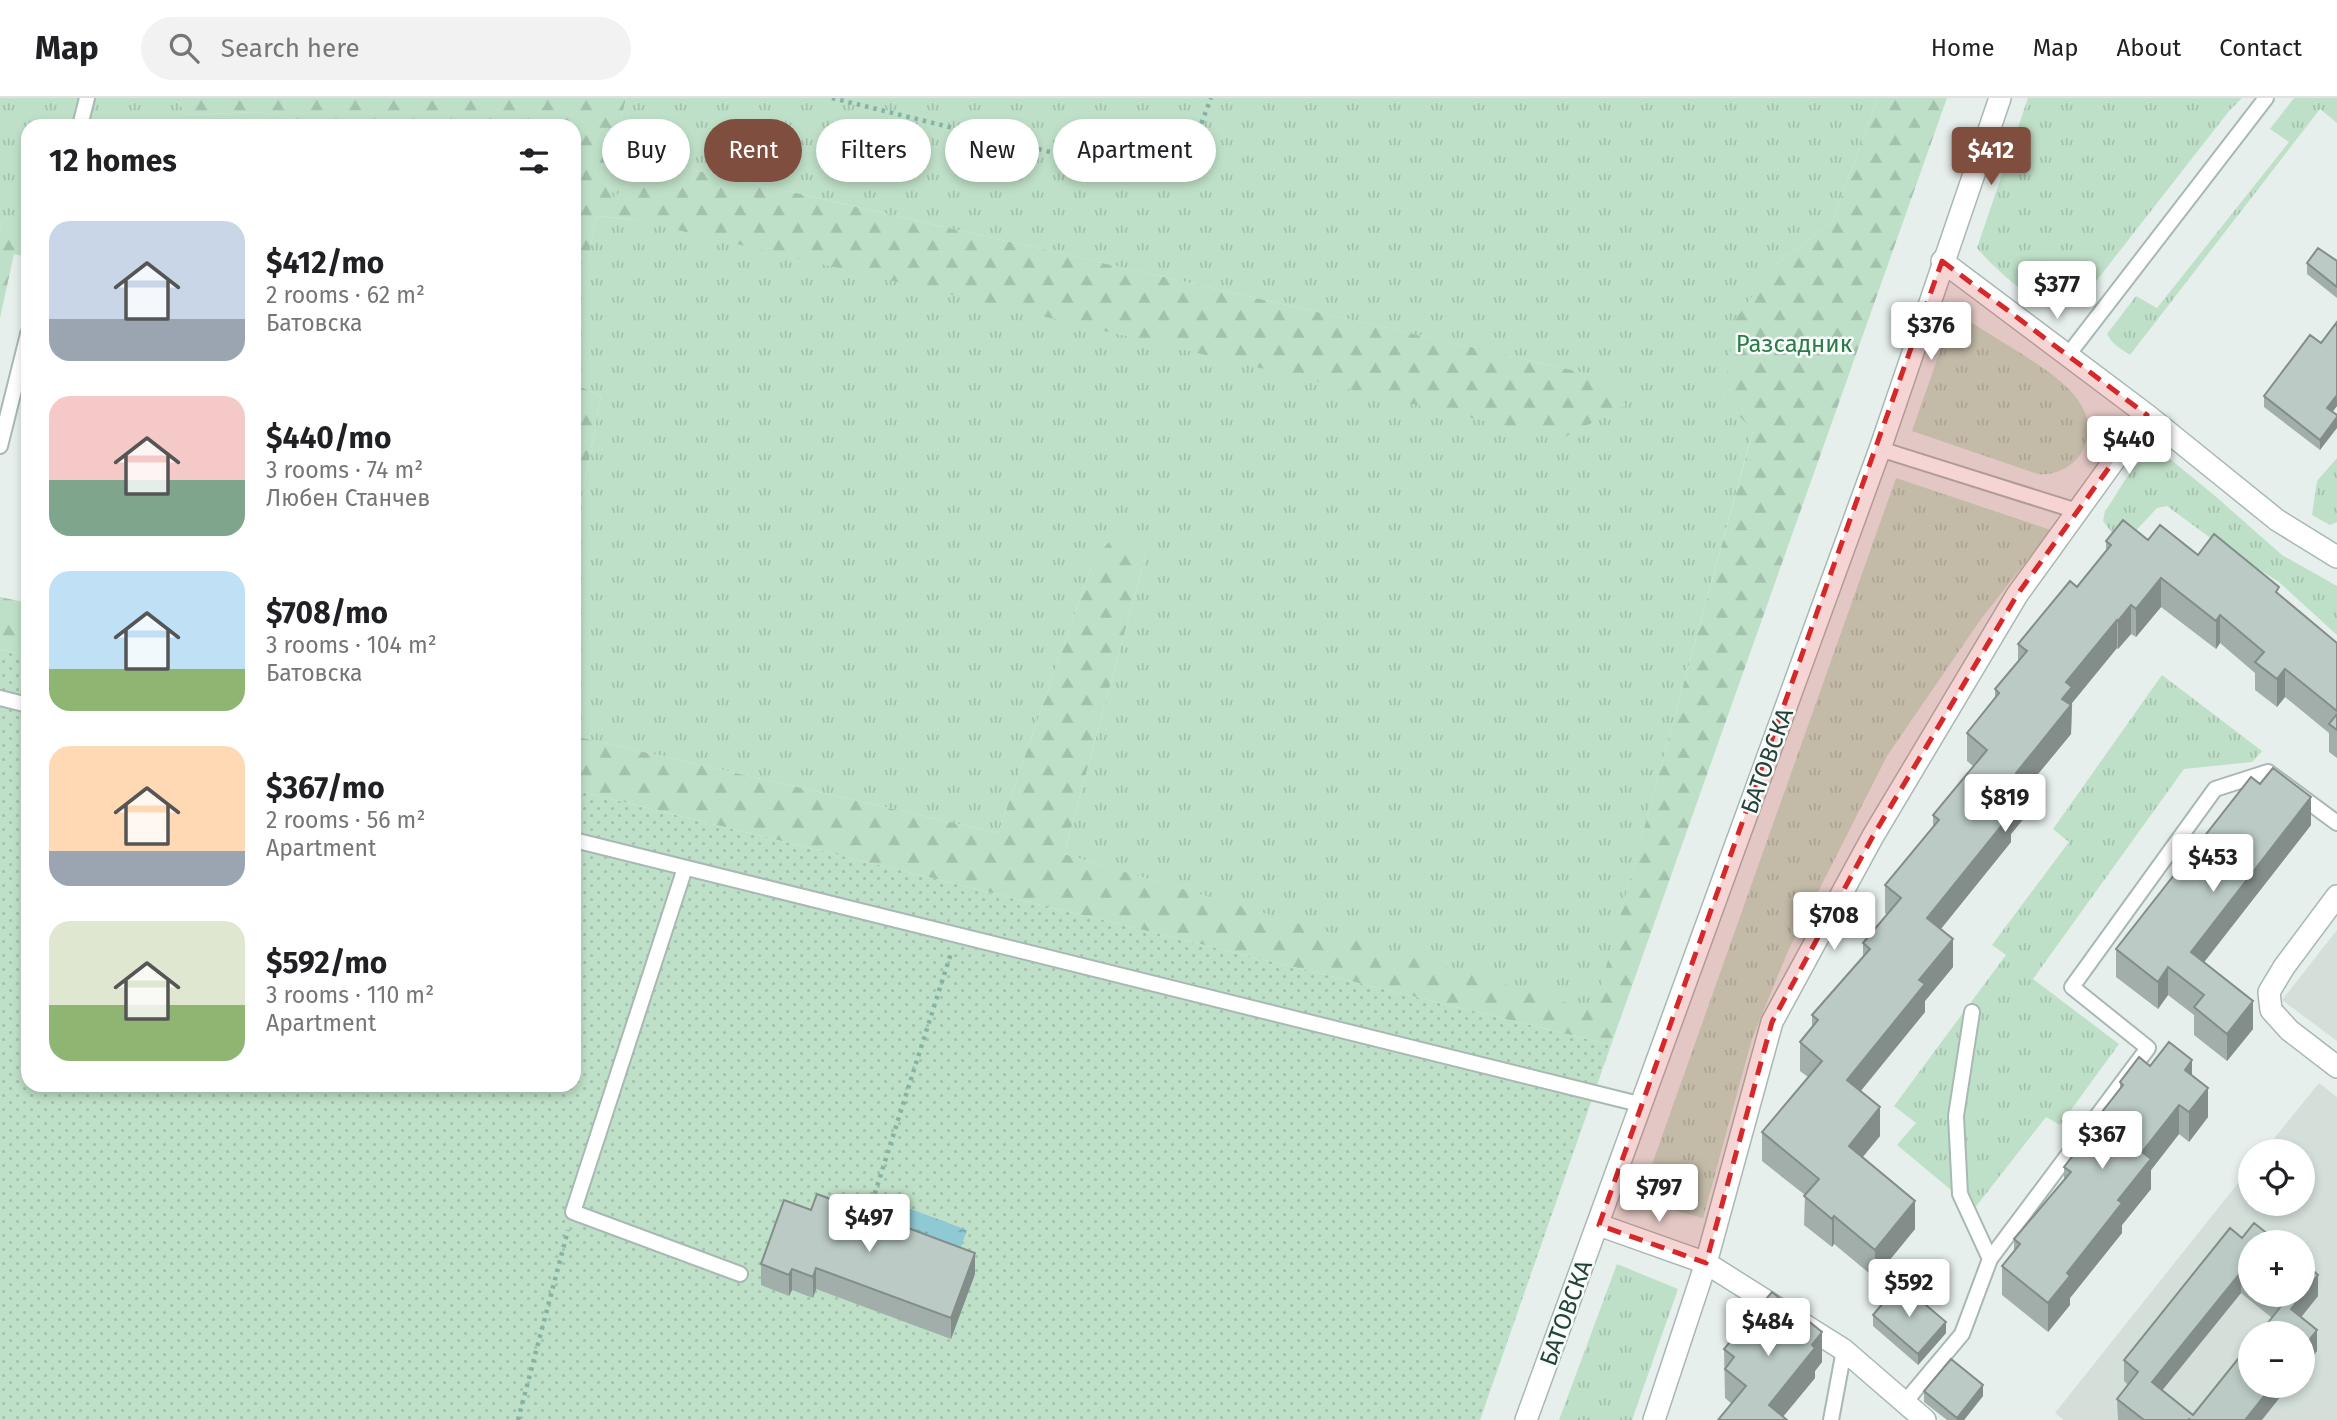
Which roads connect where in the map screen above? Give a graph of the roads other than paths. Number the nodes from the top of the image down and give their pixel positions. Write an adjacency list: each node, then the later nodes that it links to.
1 (87, 98): 4 (lane)
2 (2000, 98): 5 (street, БАТОВСКА)
3 (2266, 98): 6 (lane)
4 (82, 119)
5 (1942, 261): 6 (street); 10 (street, БАТОВСКА)
6 (2068, 355): 8 (street)
7 (21, 362): 9 (lane)
8 (2147, 415): 11 (street); 12 (street)
9 (0, 446)
10 (1880, 449): 11 (lane); 21 (street, БАТОВСКА)
11 (2077, 511): 24 (street)
12 (2337, 557)
13 (0, 698): 14 (lane)
14 (21, 703)
15 (2337, 823): 23 (lane)
16 (581, 842): 17 (lane)
17 (685, 868): 21 (lane); 25 (lane)
18 (2337, 896): 20 (street)
19 (1972, 1012): 23 (lane)
20 (2337, 1067)
21 (1643, 1105): 22 (street, БАТОВСКА)
22 (1599, 1225): 24 (street); 28 (street, БАТОВСКА)
23 (1990, 1259): 27 (lane)
24 (1706, 1263): 26 (street); 29 (street)
25 (740, 1273)
26 (1844, 1350): 27 (street); 30 (lane)
27 (1905, 1402): 31 (street)
28 (1526, 1420)
29 (1654, 1420)
30 (1831, 1420)
31 (1925, 1420)

